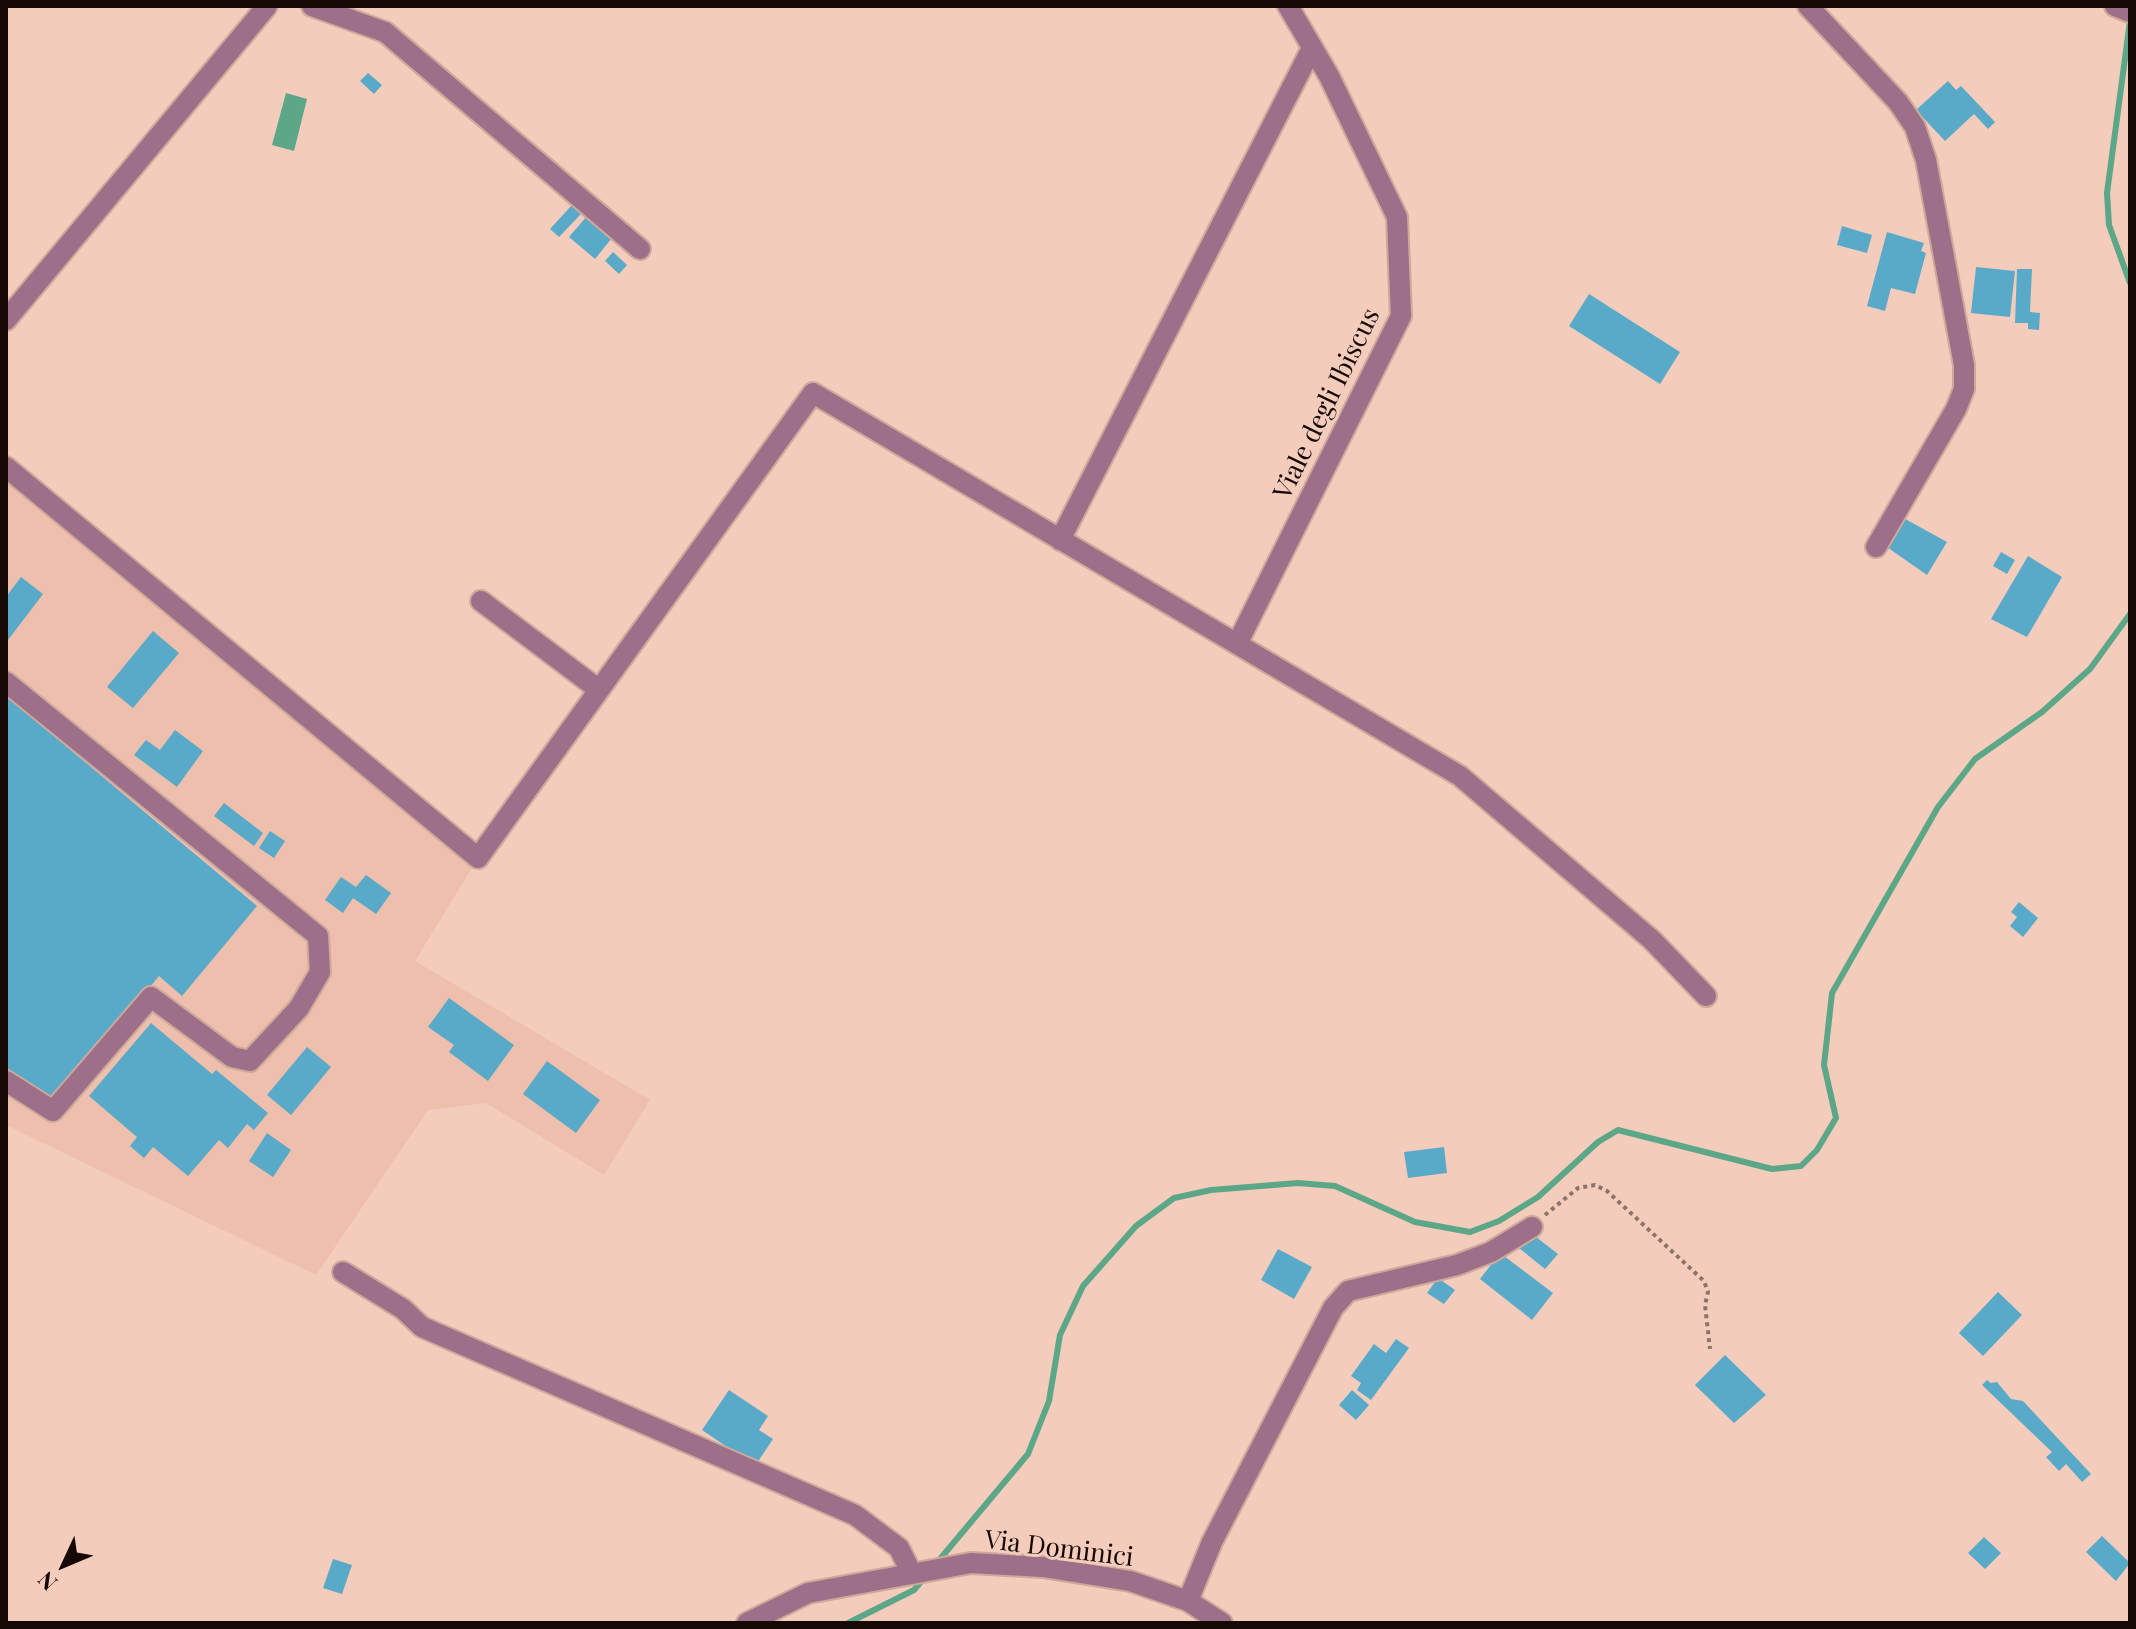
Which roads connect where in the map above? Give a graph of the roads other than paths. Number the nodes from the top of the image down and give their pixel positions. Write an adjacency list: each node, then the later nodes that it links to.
1 (267, 6): 7 (street)
2 (312, 6): 6 (street)
3 (1288, 6): 5 (street, Viale degli Ibiscus)
4 (1808, 6): 10 (street)
5 (1312, 48): 9 (street); 12 (street, Viale degli Ibiscus)
6 (640, 249)
7 (6, 320)
8 (6, 467): 14 (street)
9 (1060, 540): 12 (street); 14 (street)
10 (1876, 547)
11 (481, 601): 14 (street)
12 (1237, 644): 15 (street)
13 (6, 682): 16 (street)
14 (598, 689)
15 (1706, 996)
16 (6, 1081)
17 (1532, 1227): 20 (street)
18 (343, 1272): 19 (street)
19 (915, 1573): 20 (street, Via Dominici); 21 (street, Via Dominici)
20 (1188, 1601): 22 (street, Via Dominici)
21 (747, 1623)
22 (1222, 1623)

